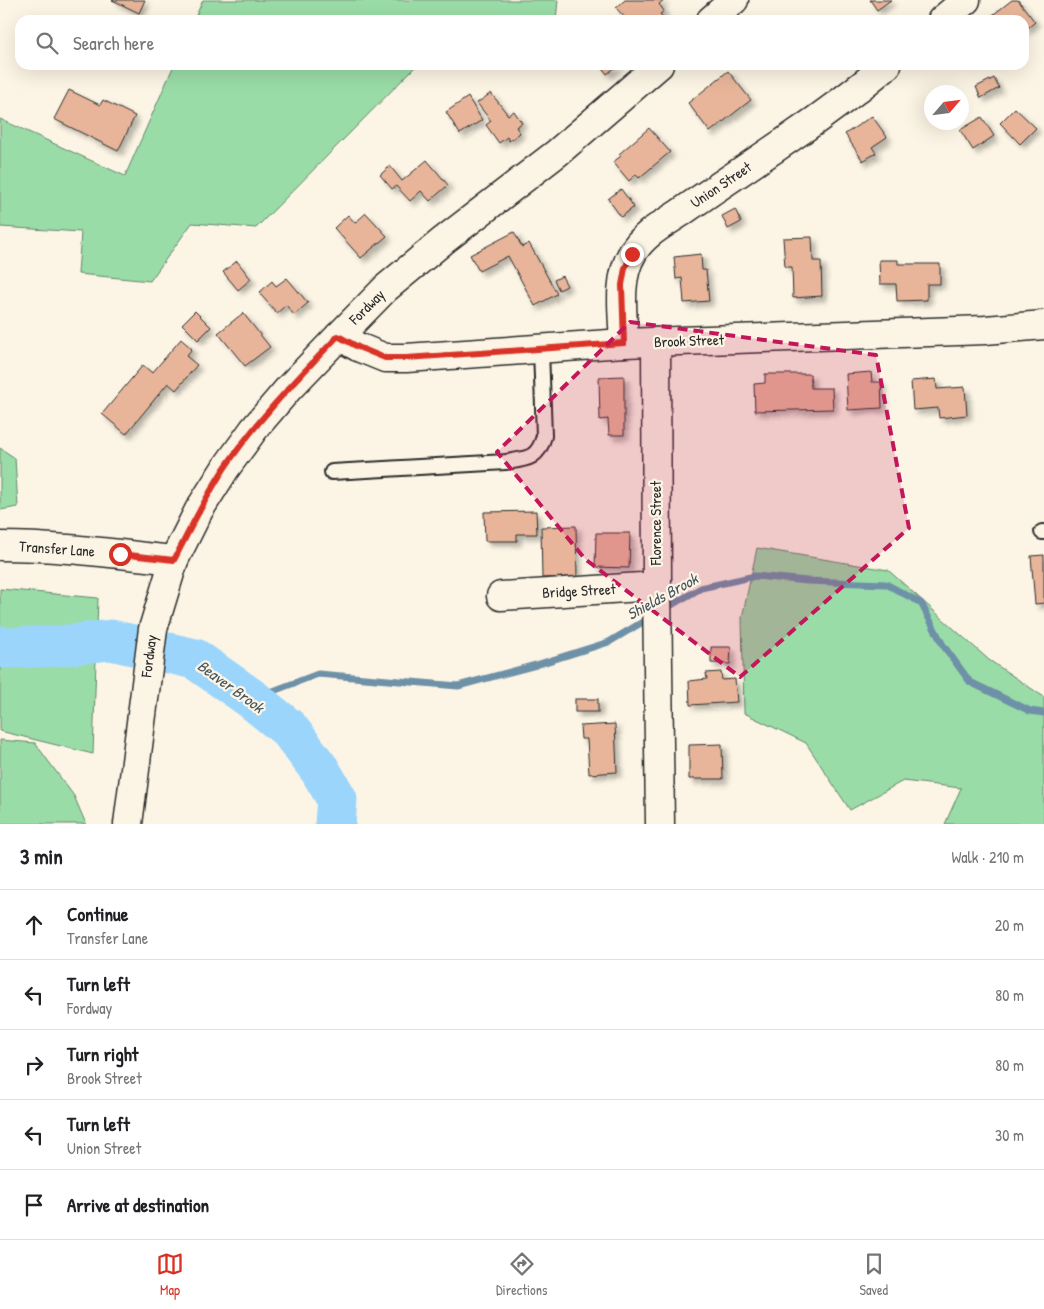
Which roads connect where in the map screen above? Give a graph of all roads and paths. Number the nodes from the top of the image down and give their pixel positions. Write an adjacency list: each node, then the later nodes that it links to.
1 (734, 0): 3 (street)
2 (966, 0): 4 (street)
3 (717, 15)
4 (948, 15)
5 (653, 70): 8 (street, Fordway)
6 (881, 70): 10 (street, Union Street)
7 (1044, 325): 9 (street, Brook Street)
8 (338, 336): 11 (street, Brook Street); 14 (street, Fordway)
9 (656, 342): 10 (street, Brook Street); 15 (street, Florence Street)
10 (624, 343): 11 (street, Brook Street)
11 (541, 349): 12 (lane)
12 (332, 472)
13 (0, 546): 14 (street, Transfer Lane)
14 (174, 560): 17 (street, Fordway)
15 (657, 593): 16 (street, Bridge Street); 18 (street, Florence Street)
16 (501, 596)
17 (128, 824)
18 (660, 824)

